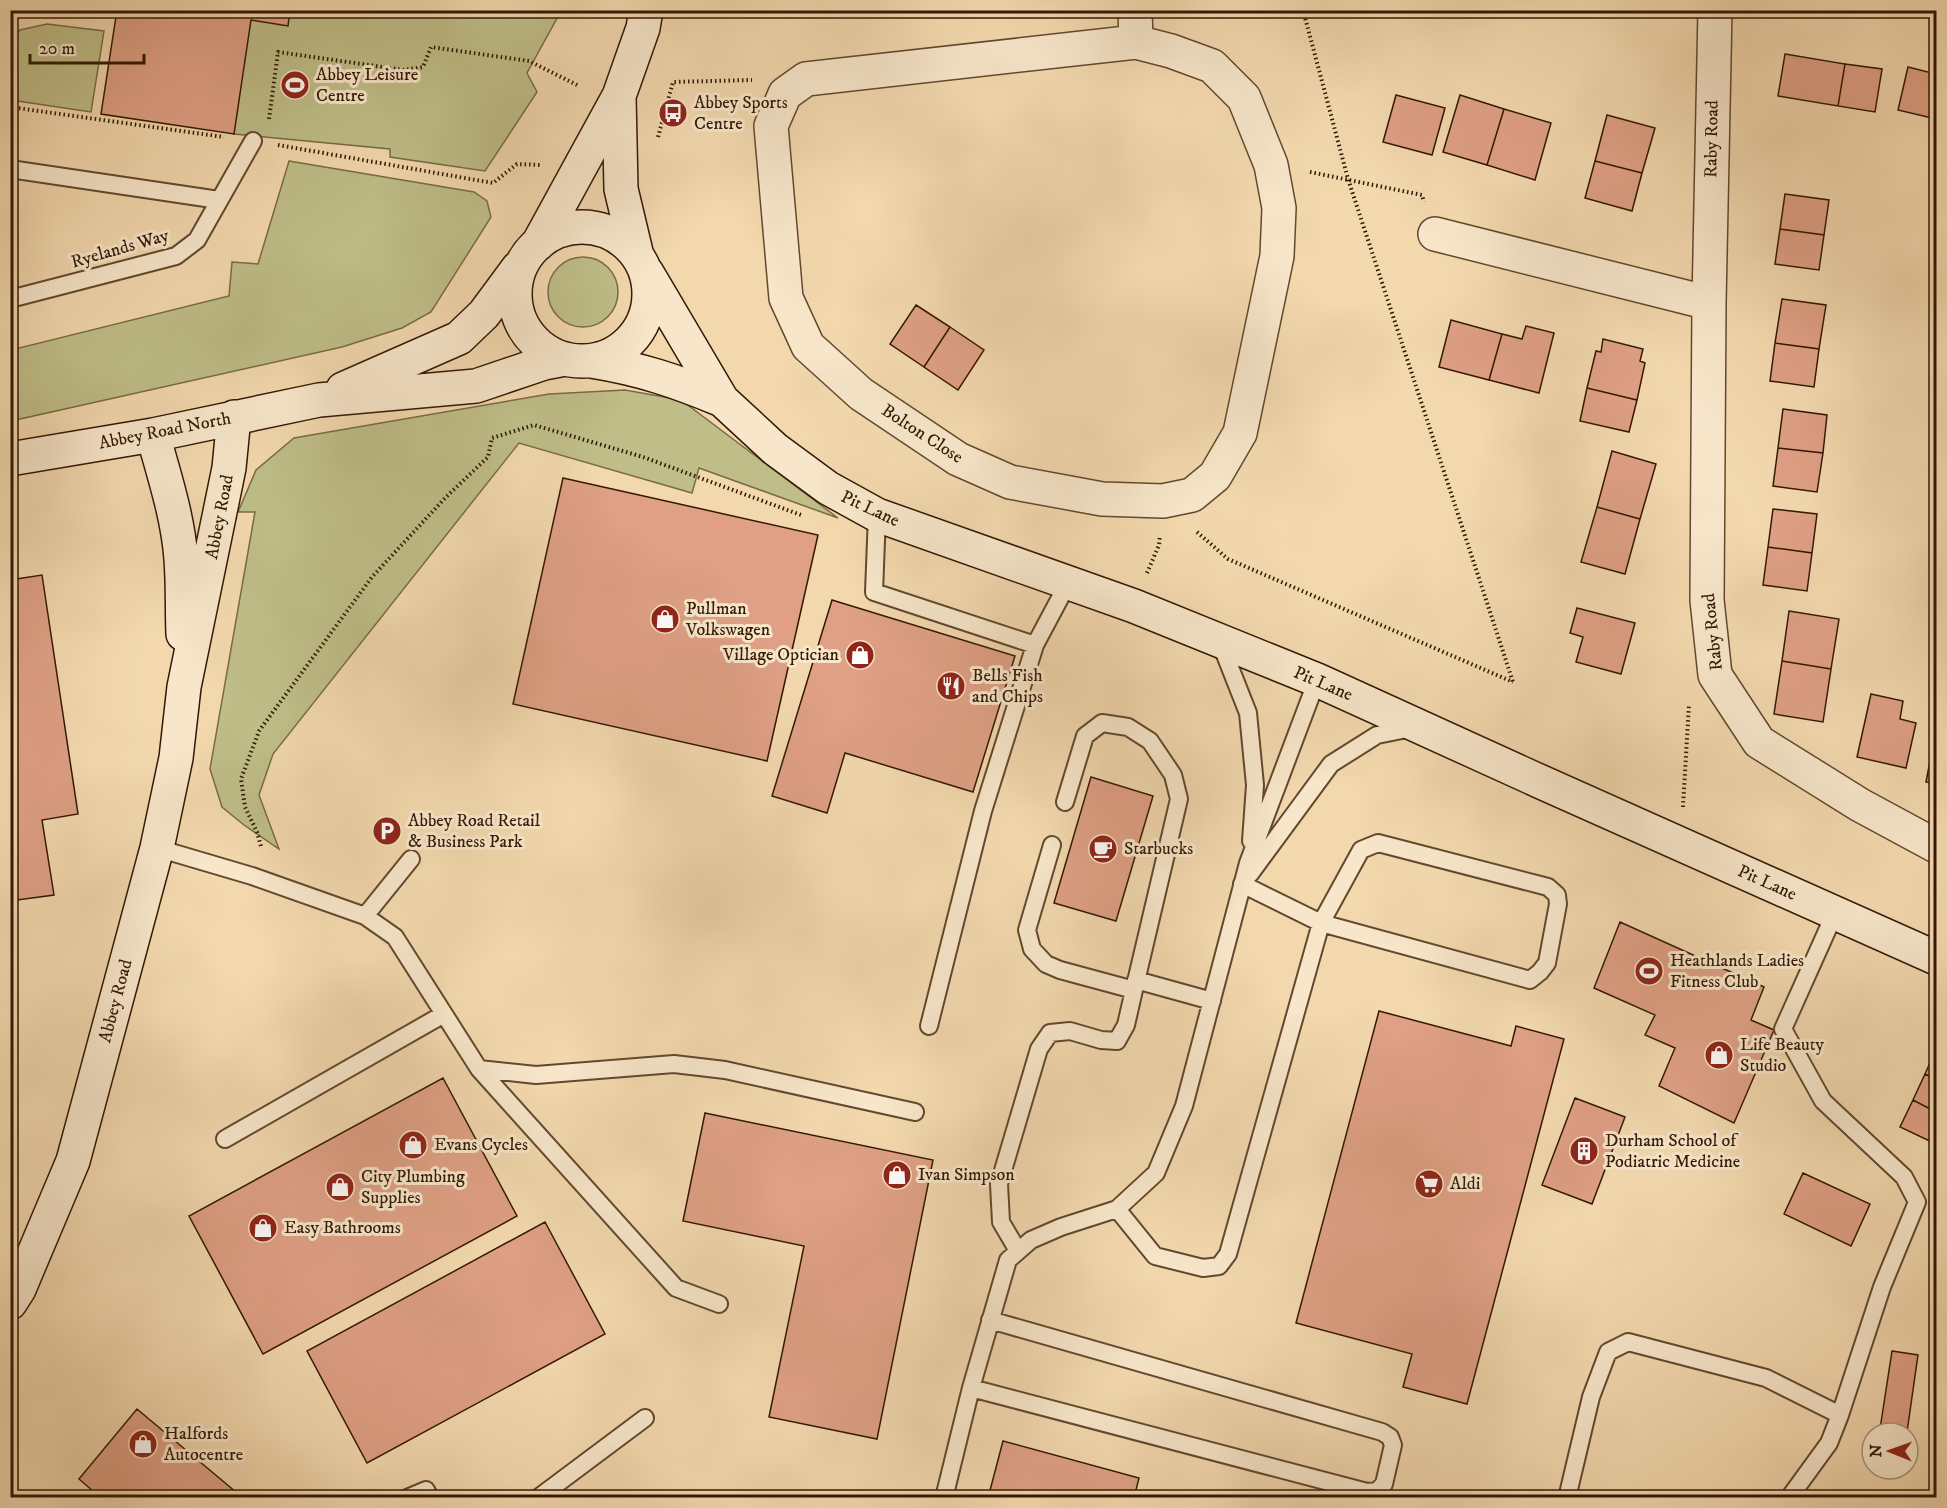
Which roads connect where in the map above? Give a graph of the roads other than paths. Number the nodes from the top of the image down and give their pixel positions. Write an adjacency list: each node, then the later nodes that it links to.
1 (646, 10): 4 (street)
2 (1715, 10): 12 (street, Raby Road)
3 (1136, 26): 3 (street, Bolton Close)
4 (619, 96): 9 (street); 10 (street)
5 (259, 142): 7 (lane, Ryelands Way)
6 (10, 169): 7 (lane)
7 (219, 200): 11 (lane, Ryelands Way)
8 (1436, 234): 12 (street)
9 (530, 253): 10 (street); 13 (street); 14 (street)
10 (641, 262): 13 (street); 15 (street, Pit Lane)
11 (10, 298)
12 (1709, 303): 28 (street, Raby Road)
13 (578, 360): 14 (street); 15 (street, Pit Lane)
14 (319, 400): 16 (street, Abbey Road North)
15 (722, 400): 19 (street, Pit Lane)
16 (234, 417): 17 (street, Abbey Road North); 24 (street, Abbey Road)
17 (153, 435): 18 (street, Abbey Road North); 24 (street, Abbey Road)
18 (10, 459)
19 (878, 515): 20 (street, Pit Lane); 22 (lane)
20 (1068, 582): 21 (street, Pit Lane); 22 (lane)
21 (1219, 640): 23 (street, Pit Lane); 31 (lane)
22 (1035, 645): 39 (lane)
23 (1317, 680): 25 (street, Pit Lane); 31 (lane)
24 (184, 687): 29 (street, Abbey Road)
25 (1420, 727): 31 (lane); 32 (street, Pit Lane)
26 (1065, 802): 36 (lane)
27 (1052, 845): 36 (lane)
28 (1936, 846)
29 (157, 848): 33 (lane); 45 (street, Abbey Road)
30 (411, 860): 33 (lane)
31 (1245, 875): 34 (lane); 37 (lane)
32 (1835, 913): 35 (street, Pit Lane); 49 (lane)
33 (365, 916): 38 (lane)
34 (1322, 922): 34 (lane); 43 (lane)
35 (1936, 958)
36 (1135, 985): 37 (lane); 44 (lane)
37 (1212, 1001): 43 (lane)
38 (444, 1014): 40 (lane); 42 (lane)
39 (929, 1026)
40 (479, 1069): 41 (lane); 46 (lane)
41 (915, 1112)
42 (225, 1139)
43 (1118, 1209): 44 (lane)
44 (1018, 1251): 47 (lane)
45 (10, 1303)
46 (719, 1304)
47 (990, 1320): 48 (lane); 48 (lane)
48 (971, 1388): 54 (lane)
49 (1840, 1416): 55 (lane); 56 (lane)
50 (645, 1418): 53 (lane)
51 (406, 1497): 52 (lane)
52 (430, 1497)
53 (538, 1497)
54 (944, 1497)
55 (1567, 1497)
56 (1789, 1497)

